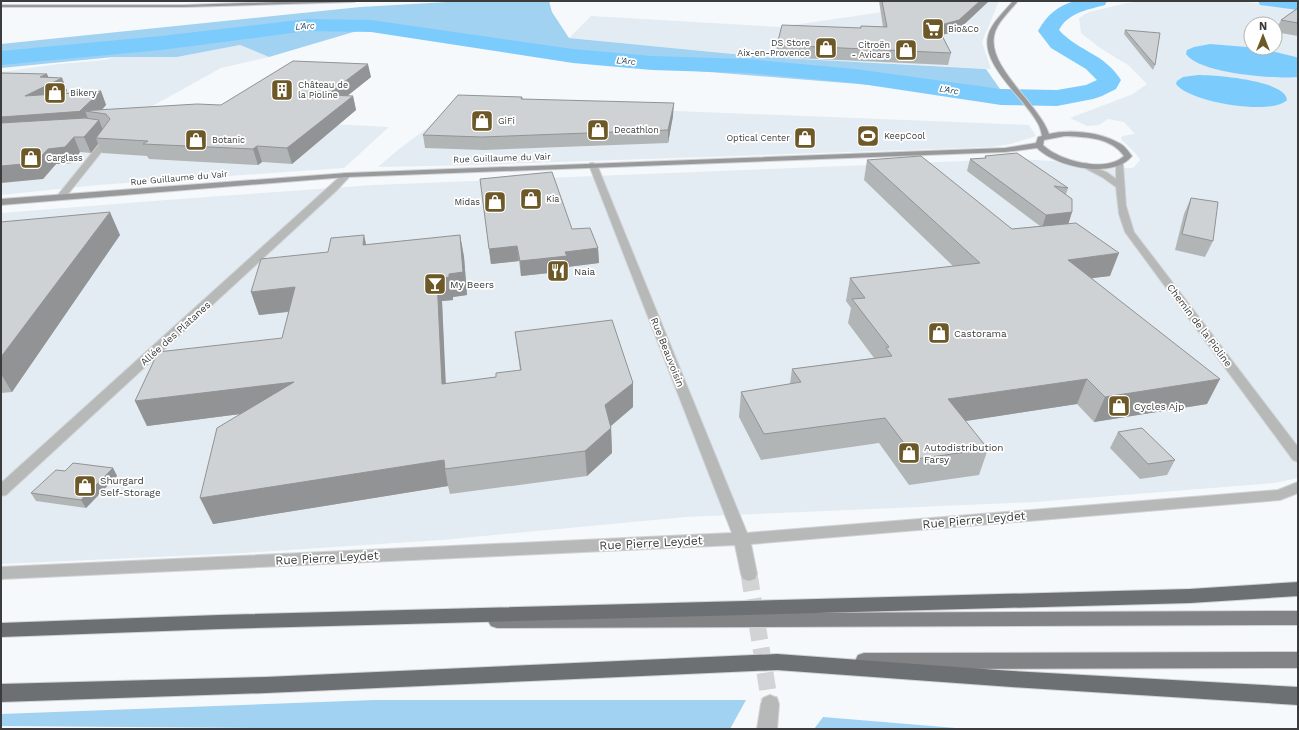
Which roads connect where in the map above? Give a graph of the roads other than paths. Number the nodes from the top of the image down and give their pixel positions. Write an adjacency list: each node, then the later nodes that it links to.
1 (354, 1): 3 (main road)
2 (1016, 1): 4 (main road)
3 (1, 6)
4 (1038, 117): 6 (main road); 7 (main road)
5 (102, 129): 16 (street)
6 (1077, 134): 7 (main road); 11 (main road)
7 (1046, 136): 8 (main road)
8 (1038, 145): 9 (main road, Rue Guillaume du Vair); 10 (main road)
9 (1006, 150): 10 (main road, Rue Guillaume du Vair); 12 (main road, Rue Guillaume du Vair)
10 (1053, 156): 13 (main road)
11 (1119, 164): 13 (main road); 15 (street, Chemin de la Pioline)
12 (593, 165): 14 (main road, Rue Guillaume du Vair); 21 (street, Rue Beauvoisin)
13 (1083, 165): 15 (street)
14 (347, 175): 16 (main road, Rue Guillaume du Vair); 20 (street, Allée des Platanes)
15 (1121, 186): 18 (street, Chemin de la Pioline)
16 (62, 197): 17 (main road, Rue Guillaume du Vair)
17 (1, 202)
18 (1298, 457)
19 (1298, 487): 21 (street, Rue Pierre Leydet)
20 (1, 490)
21 (742, 539): 22 (street, Rue Pierre Leydet); 23 (street, Rue Beauvoisin)
22 (1, 572)
23 (749, 574)
24 (1298, 589): 26 (highway)
25 (1298, 618): 26 (main road)
26 (219, 622): 27 (highway)
27 (1, 630)
28 (1298, 660): 29 (main road)
29 (777, 662): 30 (highway); 31 (highway)
30 (1, 693)
31 (1298, 696)
32 (770, 704): 33 (street)
33 (767, 729)

